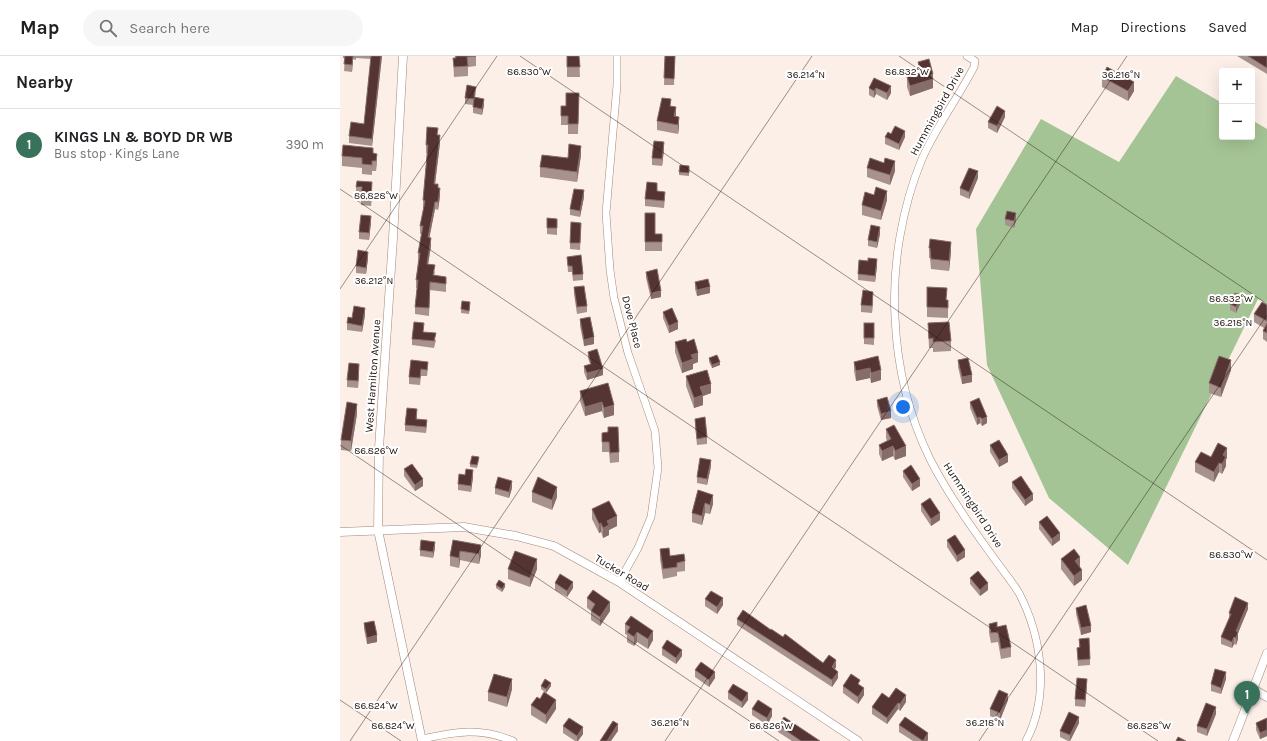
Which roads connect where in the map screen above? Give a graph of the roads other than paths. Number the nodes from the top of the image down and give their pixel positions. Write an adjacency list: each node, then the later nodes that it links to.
1 (403, 56): 4 (street, West Hamilton Avenue)
2 (617, 56): 6 (street, Dove Place)
3 (967, 56): 13 (street, Hummingbird Drive)
4 (378, 530): 5 (street, Tucker Road); 6 (street, Tucker Road); 10 (street, West Hamilton Avenue)
5 (340, 532)
6 (619, 582): 12 (street, Tucker Road)
7 (1267, 653): 8 (street)
8 (1253, 689): 9 (street); 14 (street)
9 (1267, 697)
10 (422, 740): 11 (street)
11 (513, 741)
12 (858, 741)
13 (1026, 741)
14 (1233, 741)

